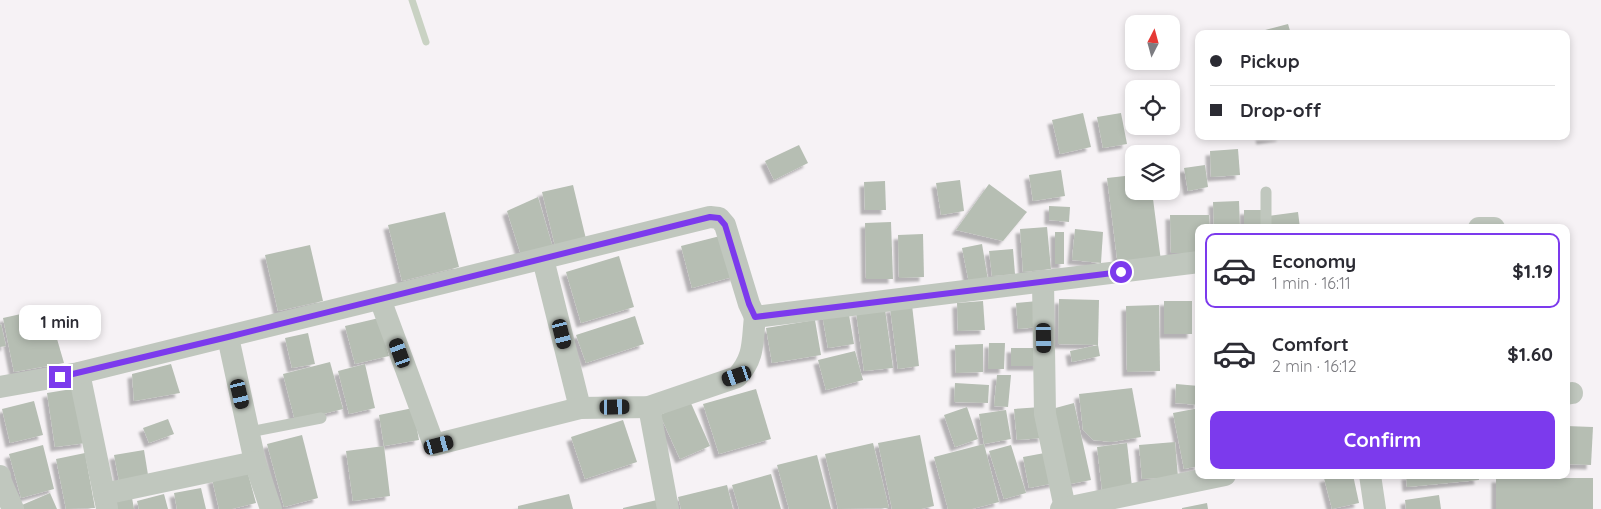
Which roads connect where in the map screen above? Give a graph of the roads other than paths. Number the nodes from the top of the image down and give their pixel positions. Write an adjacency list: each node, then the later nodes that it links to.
1 (1266, 192): 2 (lane)
2 (1266, 224)
3 (544, 259): 6 (street); 7 (street); 12 (street)
4 (1195, 262): 5 (street)
5 (1043, 281): 7 (street); 23 (street)
6 (380, 300): 8 (street); 12 (street)
7 (755, 317): 11 (street)
8 (228, 337): 9 (street); 14 (street)
9 (79, 373): 10 (street); 19 (street)
10 (0, 386)
11 (649, 407): 12 (street); 22 (street)
12 (580, 408)
13 (321, 418): 14 (lane)
14 (249, 432): 15 (street)
15 (255, 462): 19 (street); 21 (street)
16 (0, 476): 20 (street)
17 (1206, 479): 23 (street)
18 (1371, 479): 24 (street)
19 (106, 502)
20 (13, 509)
21 (270, 509)
22 (668, 509)
23 (1063, 509)
24 (1375, 509)

